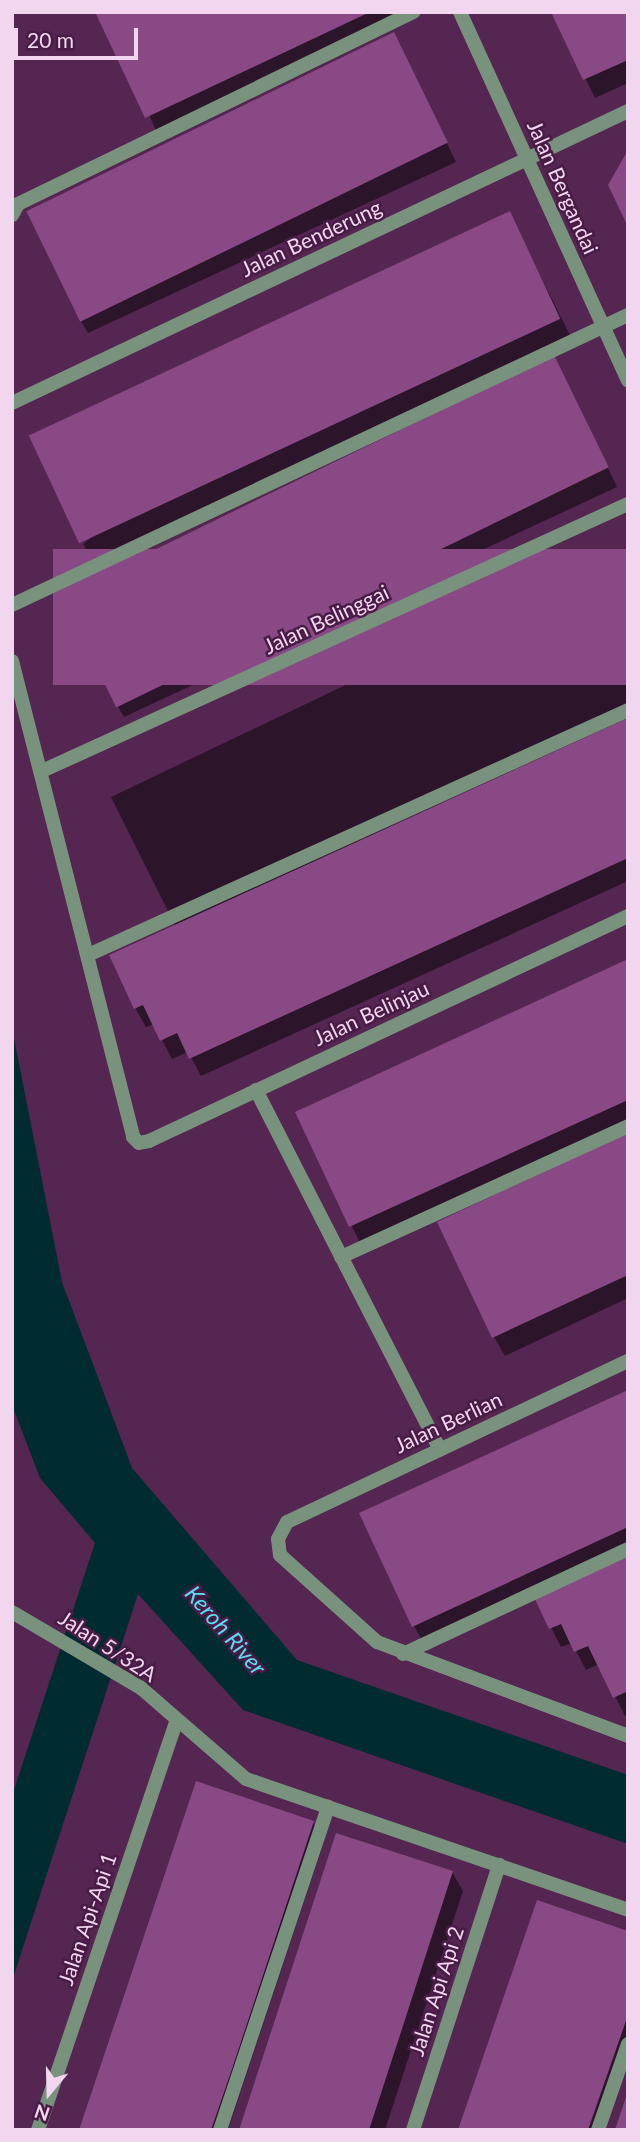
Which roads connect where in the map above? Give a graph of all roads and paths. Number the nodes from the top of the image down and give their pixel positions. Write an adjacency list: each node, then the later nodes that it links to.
1 (414, 12): 5 (street)
2 (460, 12): 4 (street, Jalan Bergandai)
3 (628, 111): 4 (street, Jalan Benderung)
4 (527, 159): 7 (street, Jalan Bergandai); 9 (street, Jalan Benderung)
5 (12, 215)
6 (628, 315): 7 (street)
7 (603, 326): 8 (street, Jalan Bergandai); 11 (street)
8 (628, 380)
9 (12, 403)
10 (628, 504): 14 (street, Jalan Belinggai)
11 (12, 605)
12 (12, 661): 14 (street)
13 (628, 710): 16 (street)
14 (42, 771): 16 (street)
15 (628, 916): 17 (street, Jalan Belinjau)
16 (88, 955): 17 (street, Jalan Belinjau)
17 (256, 1090): 19 (street)
18 (628, 1126): 19 (street)
19 (341, 1257): 21 (street)
20 (628, 1361): 21 (street, Jalan Berlian)
21 (440, 1450): 24 (street, Jalan Berlian)
22 (628, 1549): 24 (street)
23 (12, 1612): 25 (street, Jalan 5/32A)
24 (403, 1654): 26 (street)
25 (177, 1722): 27 (street, Jalan 5/32A); 31 (street, Jalan Api-Api 1)
26 (628, 1736)
27 (328, 1807): 28 (street, Jalan 5/32A); 32 (street)
28 (499, 1866): 29 (street, Jalan 5/32A); 33 (street, Jalan Api Api 2)
29 (628, 1910)
30 (628, 2044): 34 (street)
31 (38, 2130)
32 (220, 2130)
33 (413, 2130)
34 (598, 2130)

